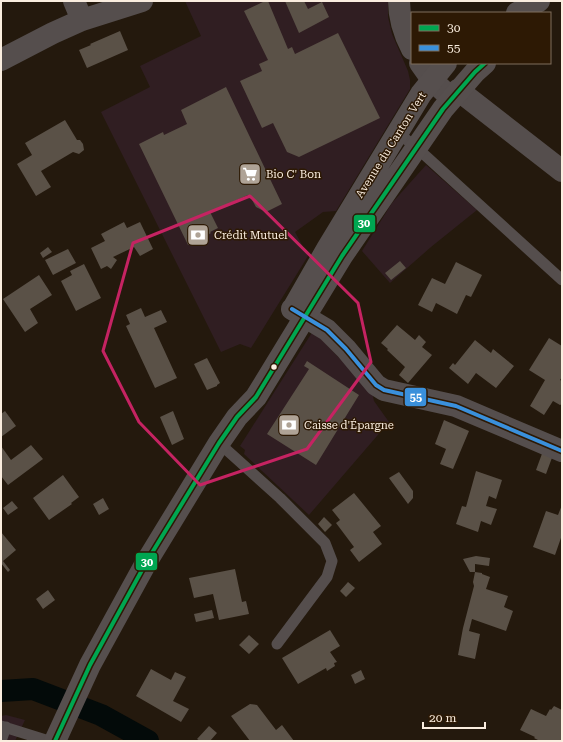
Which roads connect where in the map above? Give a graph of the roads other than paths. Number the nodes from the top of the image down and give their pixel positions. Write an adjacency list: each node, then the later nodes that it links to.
1 (142, 1): 6 (street)
2 (399, 1): 10 (street)
3 (404, 1): 9 (street)
4 (539, 1): 7 (street)
5 (553, 1): 8 (street)
6 (78, 10): 11 (street)
7 (519, 12)
8 (541, 12)
9 (411, 20)
10 (411, 47)
11 (1, 60)
12 (444, 64): 14 (street, Avenue du Canton Vert)
13 (475, 66): 15 (street, Avenue du Canton Vert)
14 (426, 71): 15 (street); 16 (street, Avenue du Canton Vert)
15 (455, 94): 17 (street, Avenue du Canton Vert); 18 (street)
16 (398, 133): 17 (lane); 20 (street, Avenue du Canton Vert)
17 (417, 148): 19 (lane); 20 (street, Avenue du Canton Vert)
18 (562, 171)
19 (562, 280)
20 (298, 313): 21 (street, Avenue du Canton Vert); 22 (street)
21 (219, 443): 23 (lane); 27 (street, Avenue du Canton Vert)
22 (562, 451)
23 (277, 644)
24 (4, 727): 25 (lane); 26 (lane)
25 (1, 741)
26 (49, 741)
27 (55, 741)

